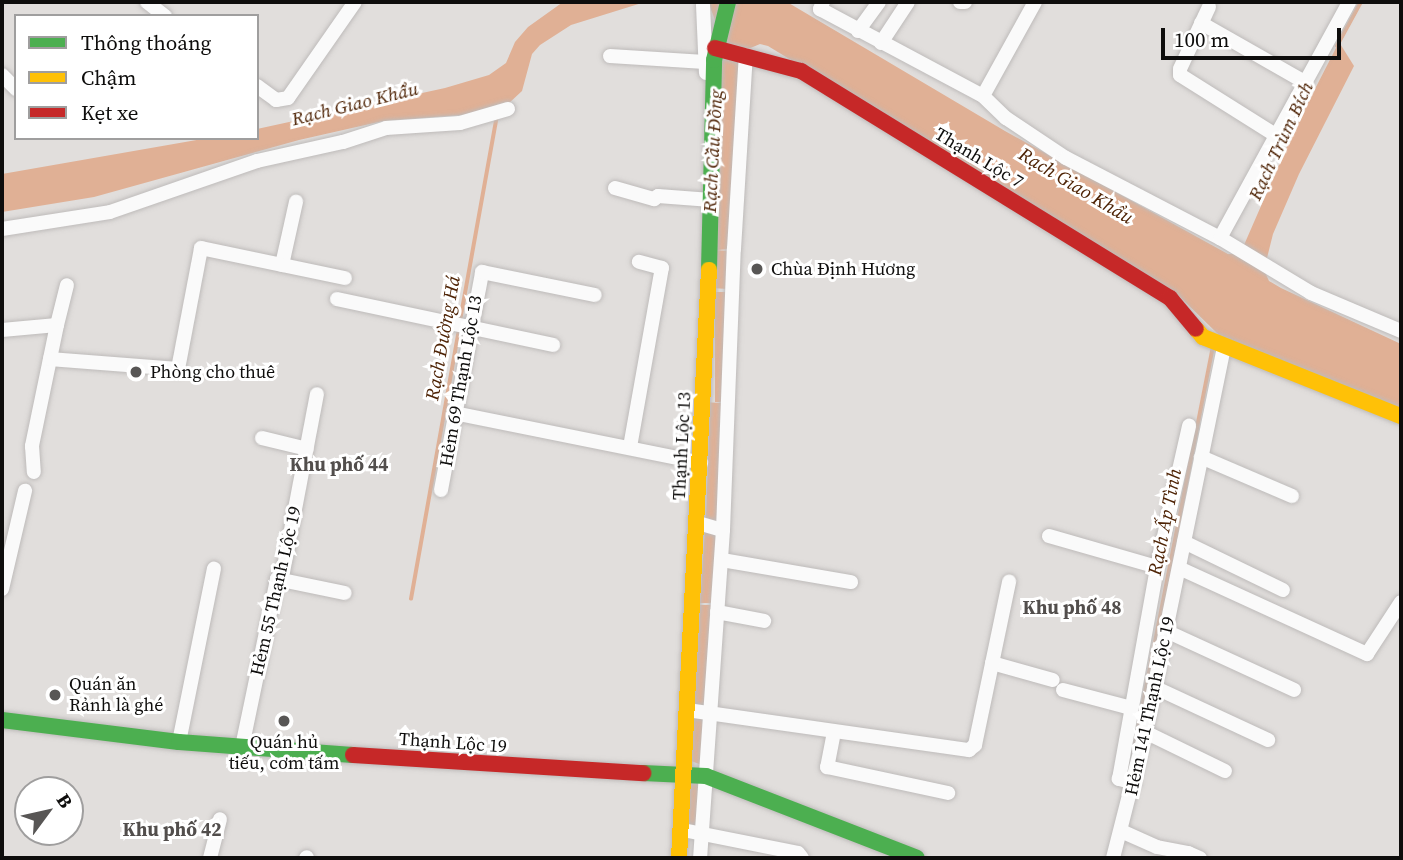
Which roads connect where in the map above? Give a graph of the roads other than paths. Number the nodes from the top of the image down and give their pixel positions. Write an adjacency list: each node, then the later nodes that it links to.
1 (147, 2): 11 (street)
2 (355, 2): 19 (street)
3 (728, 2): 15 (street, Thạnh Lộc 13)
4 (823, 2): 13 (street)
5 (879, 2): 13 (street)
6 (908, 2): 14 (street)
7 (1035, 2): 20 (street)
8 (1349, 2): 18 (street)
9 (703, 5): 15 (street)
10 (1209, 7): 12 (street)
11 (162, 14)
12 (1201, 23): 18 (street); 22 (street)
13 (858, 30): 14 (street)
14 (881, 43): 20 (street)
15 (712, 49): 16 (street, Thạnh Lộc 7); 17 (street); 24 (street, Thạnh Lộc 13)
16 (746, 55): 38 (street, Thạnh Lộc 7); 42 (street)
17 (610, 56)
18 (1306, 83): 22 (street)
19 (259, 87)
20 (983, 96): 27 (street)
21 (508, 109): 26 (street)
22 (1277, 136): 27 (street)
23 (615, 188): 24 (street)
24 (711, 200): 43 (street, Thạnh Lộc 13)
25 (296, 202): 29 (street)
26 (2, 229)
27 (1226, 242): 37 (street)
28 (639, 262): 48 (street)
29 (282, 265): 30 (street); 40 (street)
30 (345, 278)
31 (67, 285): 34 (street)
32 (595, 295): 35 (street, Hẻm 69 Thạnh Lộc 13)
33 (337, 299): 35 (street)
34 (57, 325): 36 (street); 40 (street)
35 (460, 325): 39 (street); 44 (street, Hẻm 69 Thạnh Lộc 13)
36 (2, 330)
37 (1401, 331)
38 (1213, 342): 45 (street, Thạnh Lộc 7); 50 (street, Hẻm 141 Thạnh Lộc 19)
39 (554, 345)
40 (50, 359): 52 (street)
41 (317, 394): 49 (street, Hẻm 55 Thạnh Lộc 19)
42 (728, 401): 43 (street); 57 (street)
43 (703, 404): 51 (street, Thạnh Lộc 13)
44 (454, 413): 48 (street); 53 (street, Hẻm 69 Thạnh Lộc 13)
45 (1401, 416)
46 (1189, 426): 61 (street)
47 (262, 438): 49 (street)
48 (630, 447): 51 (street)
49 (307, 449): 64 (street, Hẻm 55 Thạnh Lộc 19)
50 (1201, 457): 55 (street); 59 (street, Hẻm 141 Thạnh Lộc 19)
51 (701, 463): 56 (street, Thạnh Lộc 13)
52 (33, 472)
53 (441, 490)
54 (25, 491): 67 (street)
55 (1292, 496)
56 (698, 523): 57 (street); 71 (street, Thạnh Lộc 13)
57 (723, 530): 60 (street)
58 (1049, 536): 61 (street)
59 (1184, 542): 63 (street, Hẻm 141 Thạnh Lộc 19); 68 (street)
60 (722, 559): 65 (street); 72 (street)
61 (1157, 567): 78 (street)
62 (214, 568): 85 (street)
63 (1179, 568): 70 (street); 74 (street, Hẻm 141 Thạnh Lộc 19)
64 (277, 579): 69 (street); 86 (street, Hẻm 55 Thạnh Lộc 19)
65 (851, 582)
66 (1009, 582): 75 (street)
67 (2, 589)
68 (1283, 590)
69 (345, 593)
70 (1401, 602)
71 (693, 604): 72 (street); 79 (street, Thạnh Lộc 13)
72 (717, 608): 73 (street); 80 (street)
73 (764, 621)
74 (1166, 631): 76 (street, Hẻm 141 Thạnh Lộc 19); 77 (street)
75 (992, 663): 78 (street); 82 (street)
76 (1154, 687): 83 (street, Hẻm 141 Thạnh Lộc 19); 84 (street)
77 (1294, 690)
78 (1131, 708): 90 (street)
79 (687, 710): 80 (street); 88 (street, Thạnh Lộc 13)
80 (710, 713): 82 (street); 89 (street)
81 (2, 720): 85 (street, Thạnh Lộc 19)
82 (834, 732): 91 (street)
83 (1145, 732): 87 (street); 90 (street, Hẻm 141 Thạnh Lộc 19)
84 (1268, 740)
85 (179, 743): 86 (street, Thạnh Lộc 19)
86 (242, 747): 88 (street, Thạnh Lộc 19)
87 (1226, 771)
88 (685, 773): 89 (street, Thạnh Lộc 19); 93 (street, Thạnh Lộc 13)
89 (706, 776): 95 (street); 96 (street, Thạnh Lộc 19)
90 (1134, 783): 94 (street, Hẻm 141 Thạnh Lộc 19)
91 (948, 793)
92 (220, 819): 97 (street)
93 (682, 830): 95 (street); 98 (street, Thạnh Lộc 13)
94 (1121, 831): 102 (street, Hẻm 141 Thạnh Lộc 19); 103 (street)
95 (702, 833): 99 (street); 100 (street)
96 (888, 852): 101 (street, Thạnh Lộc 19)
97 (210, 858)
98 (679, 858)
99 (700, 858)
100 (802, 858)
101 (917, 858)
102 (1114, 858)
103 (1199, 858)

